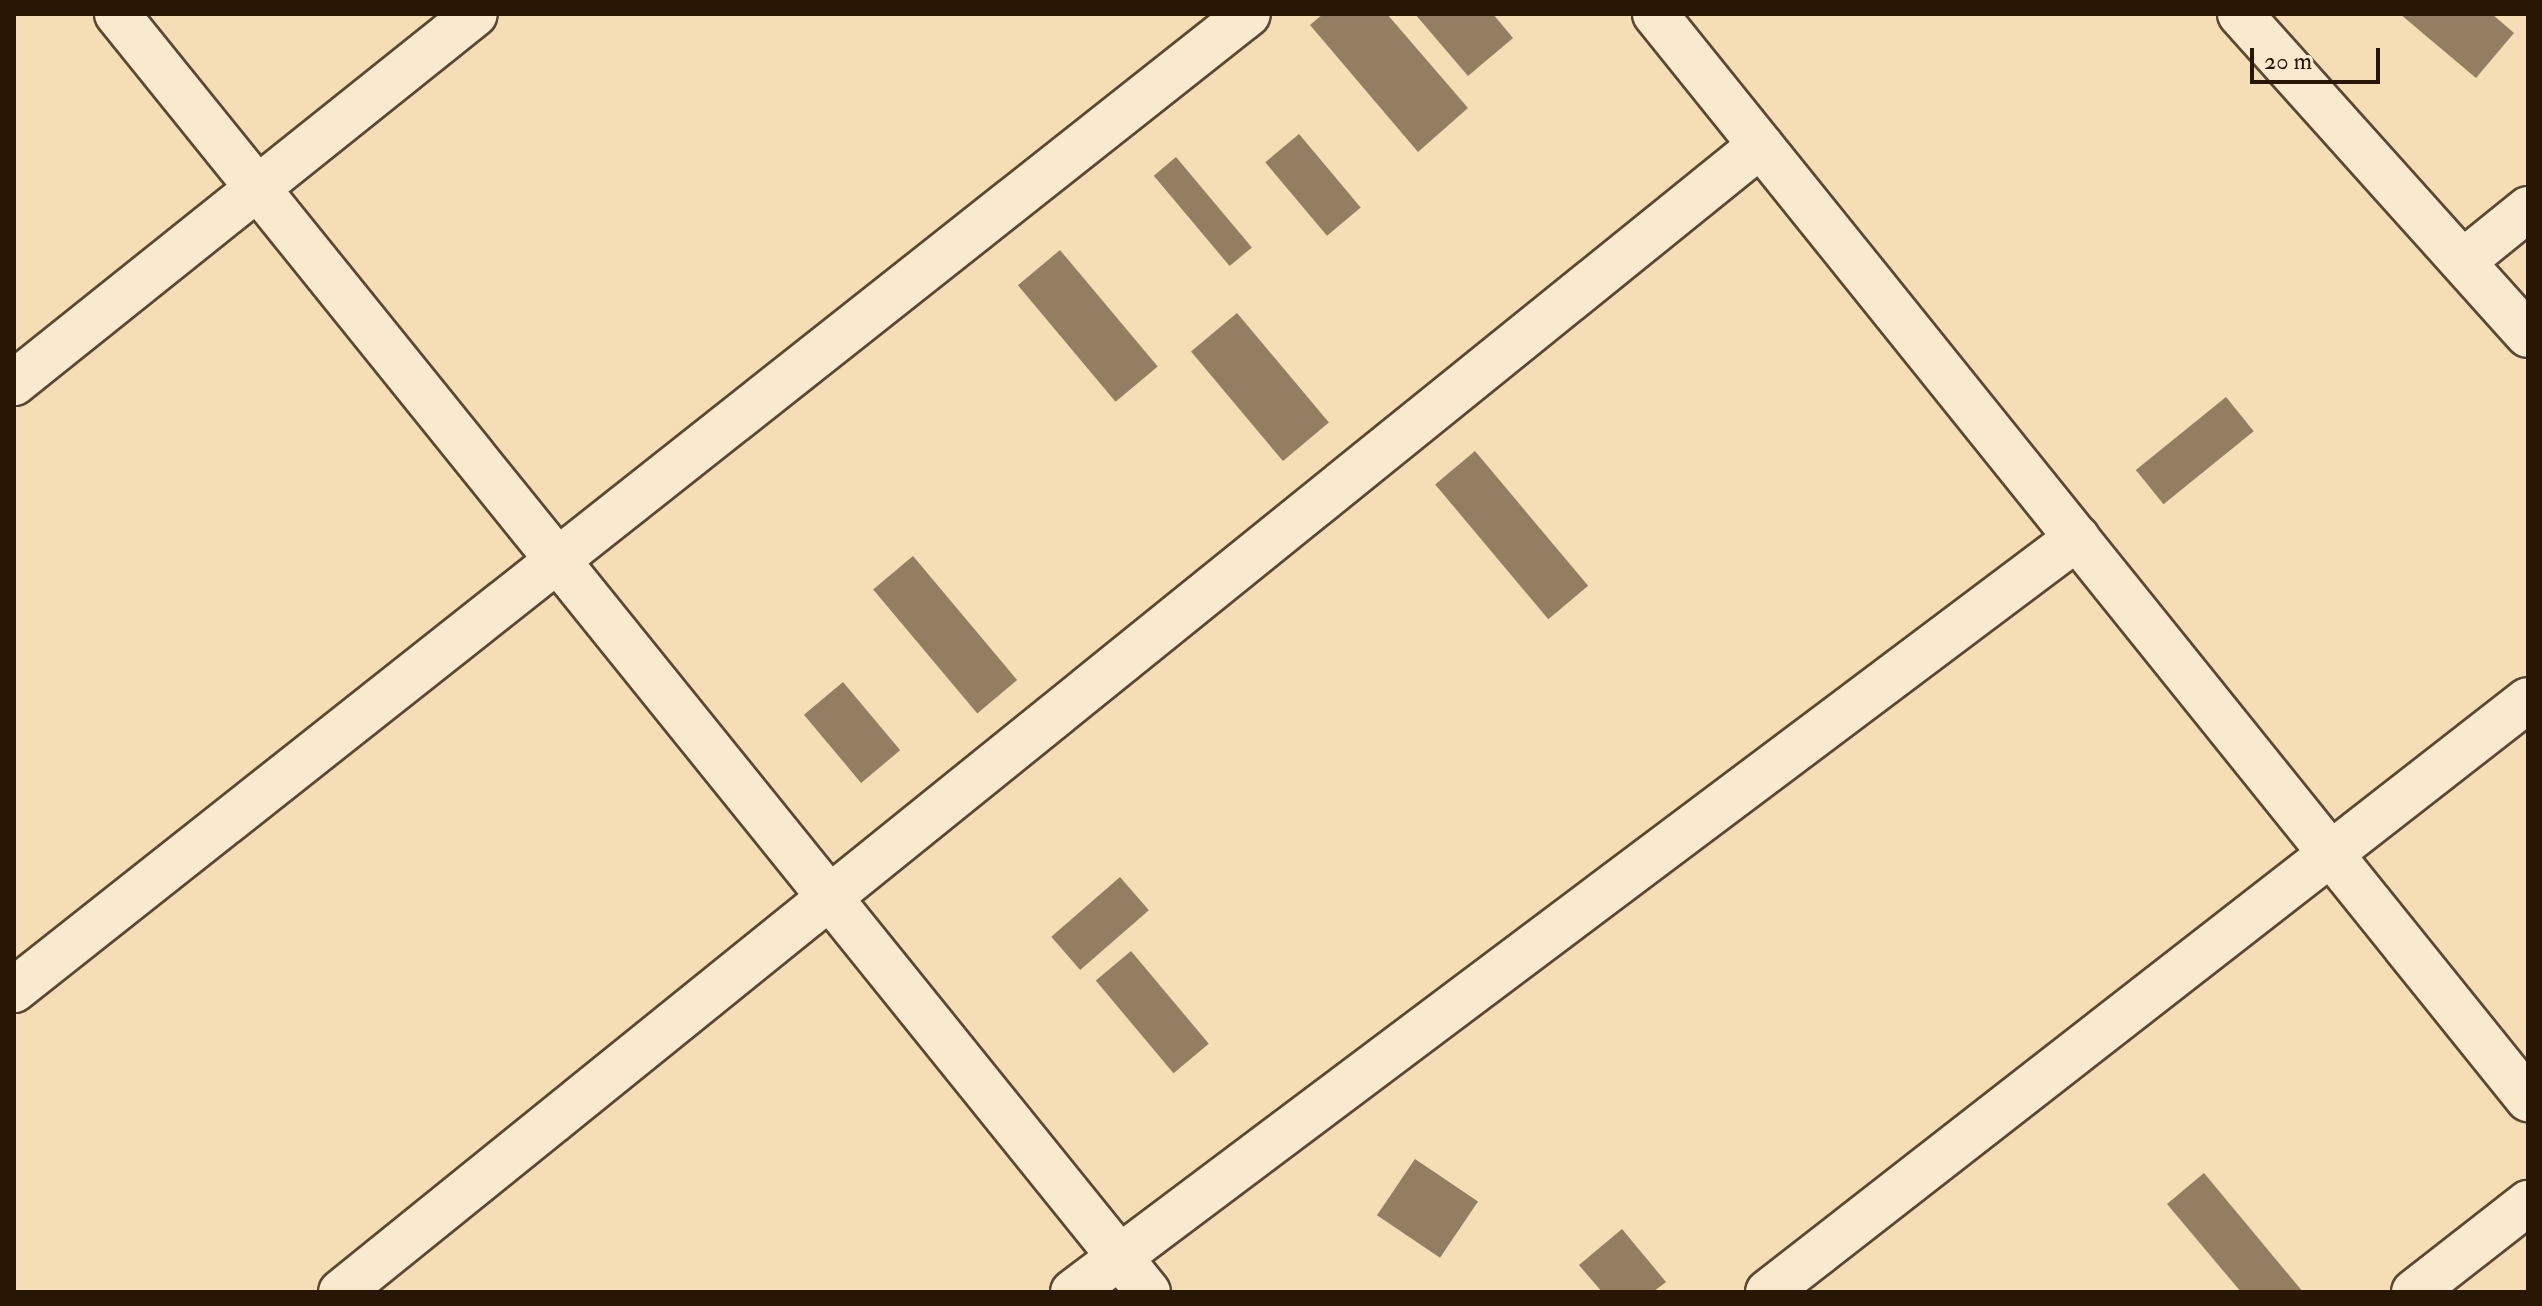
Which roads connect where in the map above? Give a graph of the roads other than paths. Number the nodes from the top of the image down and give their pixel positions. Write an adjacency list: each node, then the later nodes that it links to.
1 (117, 14): 7 (street)
2 (475, 14): 7 (street)
3 (1248, 14): 13 (street)
4 (1655, 14): 6 (street)
5 (2240, 14): 9 (street)
6 (1761, 145): 12 (street); 16 (street)
7 (256, 186): 11 (street); 13 (street)
8 (2528, 209): 9 (street)
9 (2465, 260): 10 (street)
10 (2528, 335)
11 (14, 383)
12 (2077, 538): 15 (street); 20 (street)
13 (557, 560): 16 (street); 17 (street)
14 (2528, 700): 15 (street)
15 (2331, 854): 18 (street); 24 (street)
16 (830, 898): 20 (street); 21 (street)
17 (14, 990)
18 (2528, 1099)
19 (2528, 1203): 25 (street)
20 (1119, 1256): 22 (street); 23 (street)
21 (341, 1292)
22 (1073, 1292)
23 (1148, 1292)
24 (1768, 1292)
25 (2414, 1292)

